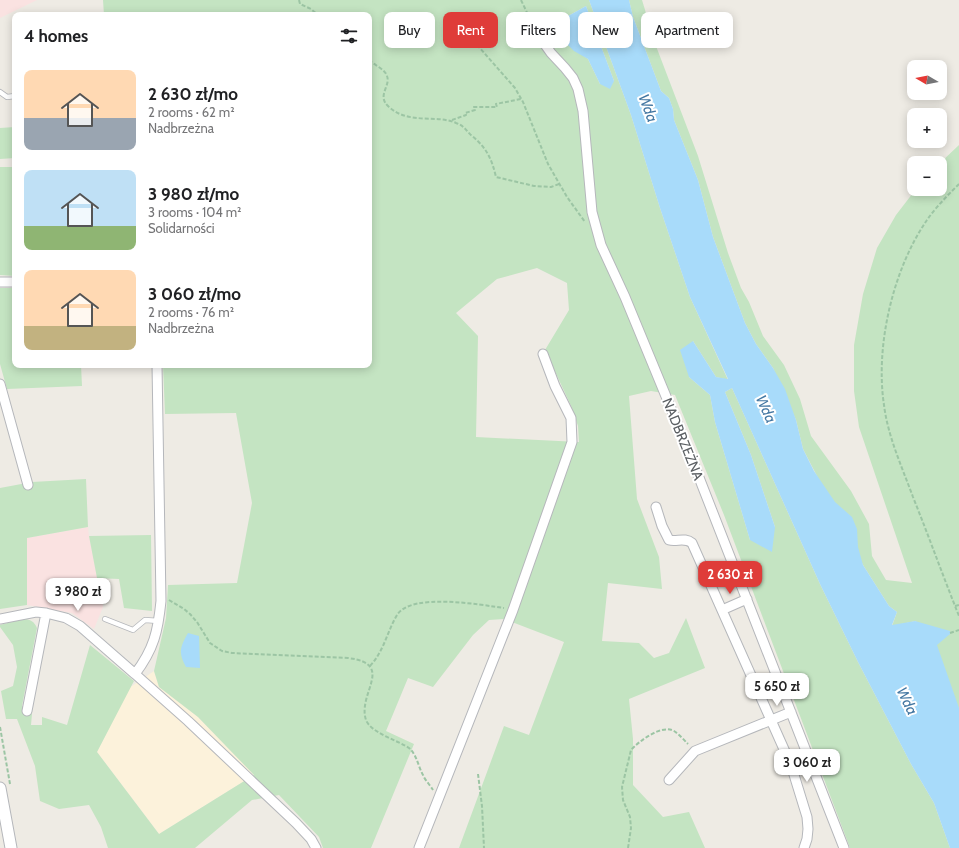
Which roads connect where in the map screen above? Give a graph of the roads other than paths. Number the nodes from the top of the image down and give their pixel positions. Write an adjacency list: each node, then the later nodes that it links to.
1 (547, 48): 11 (street, NADBRZEŻNA)
2 (0, 92): 3 (lane)
3 (12, 96)
4 (0, 282): 5 (street)
5 (12, 282)
6 (543, 354): 25 (street)
7 (157, 368): 16 (street)
8 (0, 384): 9 (street)
9 (28, 485)
10 (656, 507): 12 (street)
11 (747, 600): 12 (street); 19 (street, NADBRZEŻNA)
12 (722, 610): 20 (street)
13 (46, 613): 14 (street); 17 (street); 18 (street)
14 (0, 619)
15 (104, 619): 16 (lane)
16 (159, 621): 17 (street)
17 (135, 674): 24 (street)
18 (27, 711)
19 (791, 712): 20 (street); 27 (street, NADBRZEŻNA)
20 (772, 721): 21 (street); 26 (street)
21 (669, 780)
22 (0, 788): 23 (street)
23 (11, 848)
24 (316, 848)
25 (419, 848)
26 (804, 848)
27 (844, 848)

